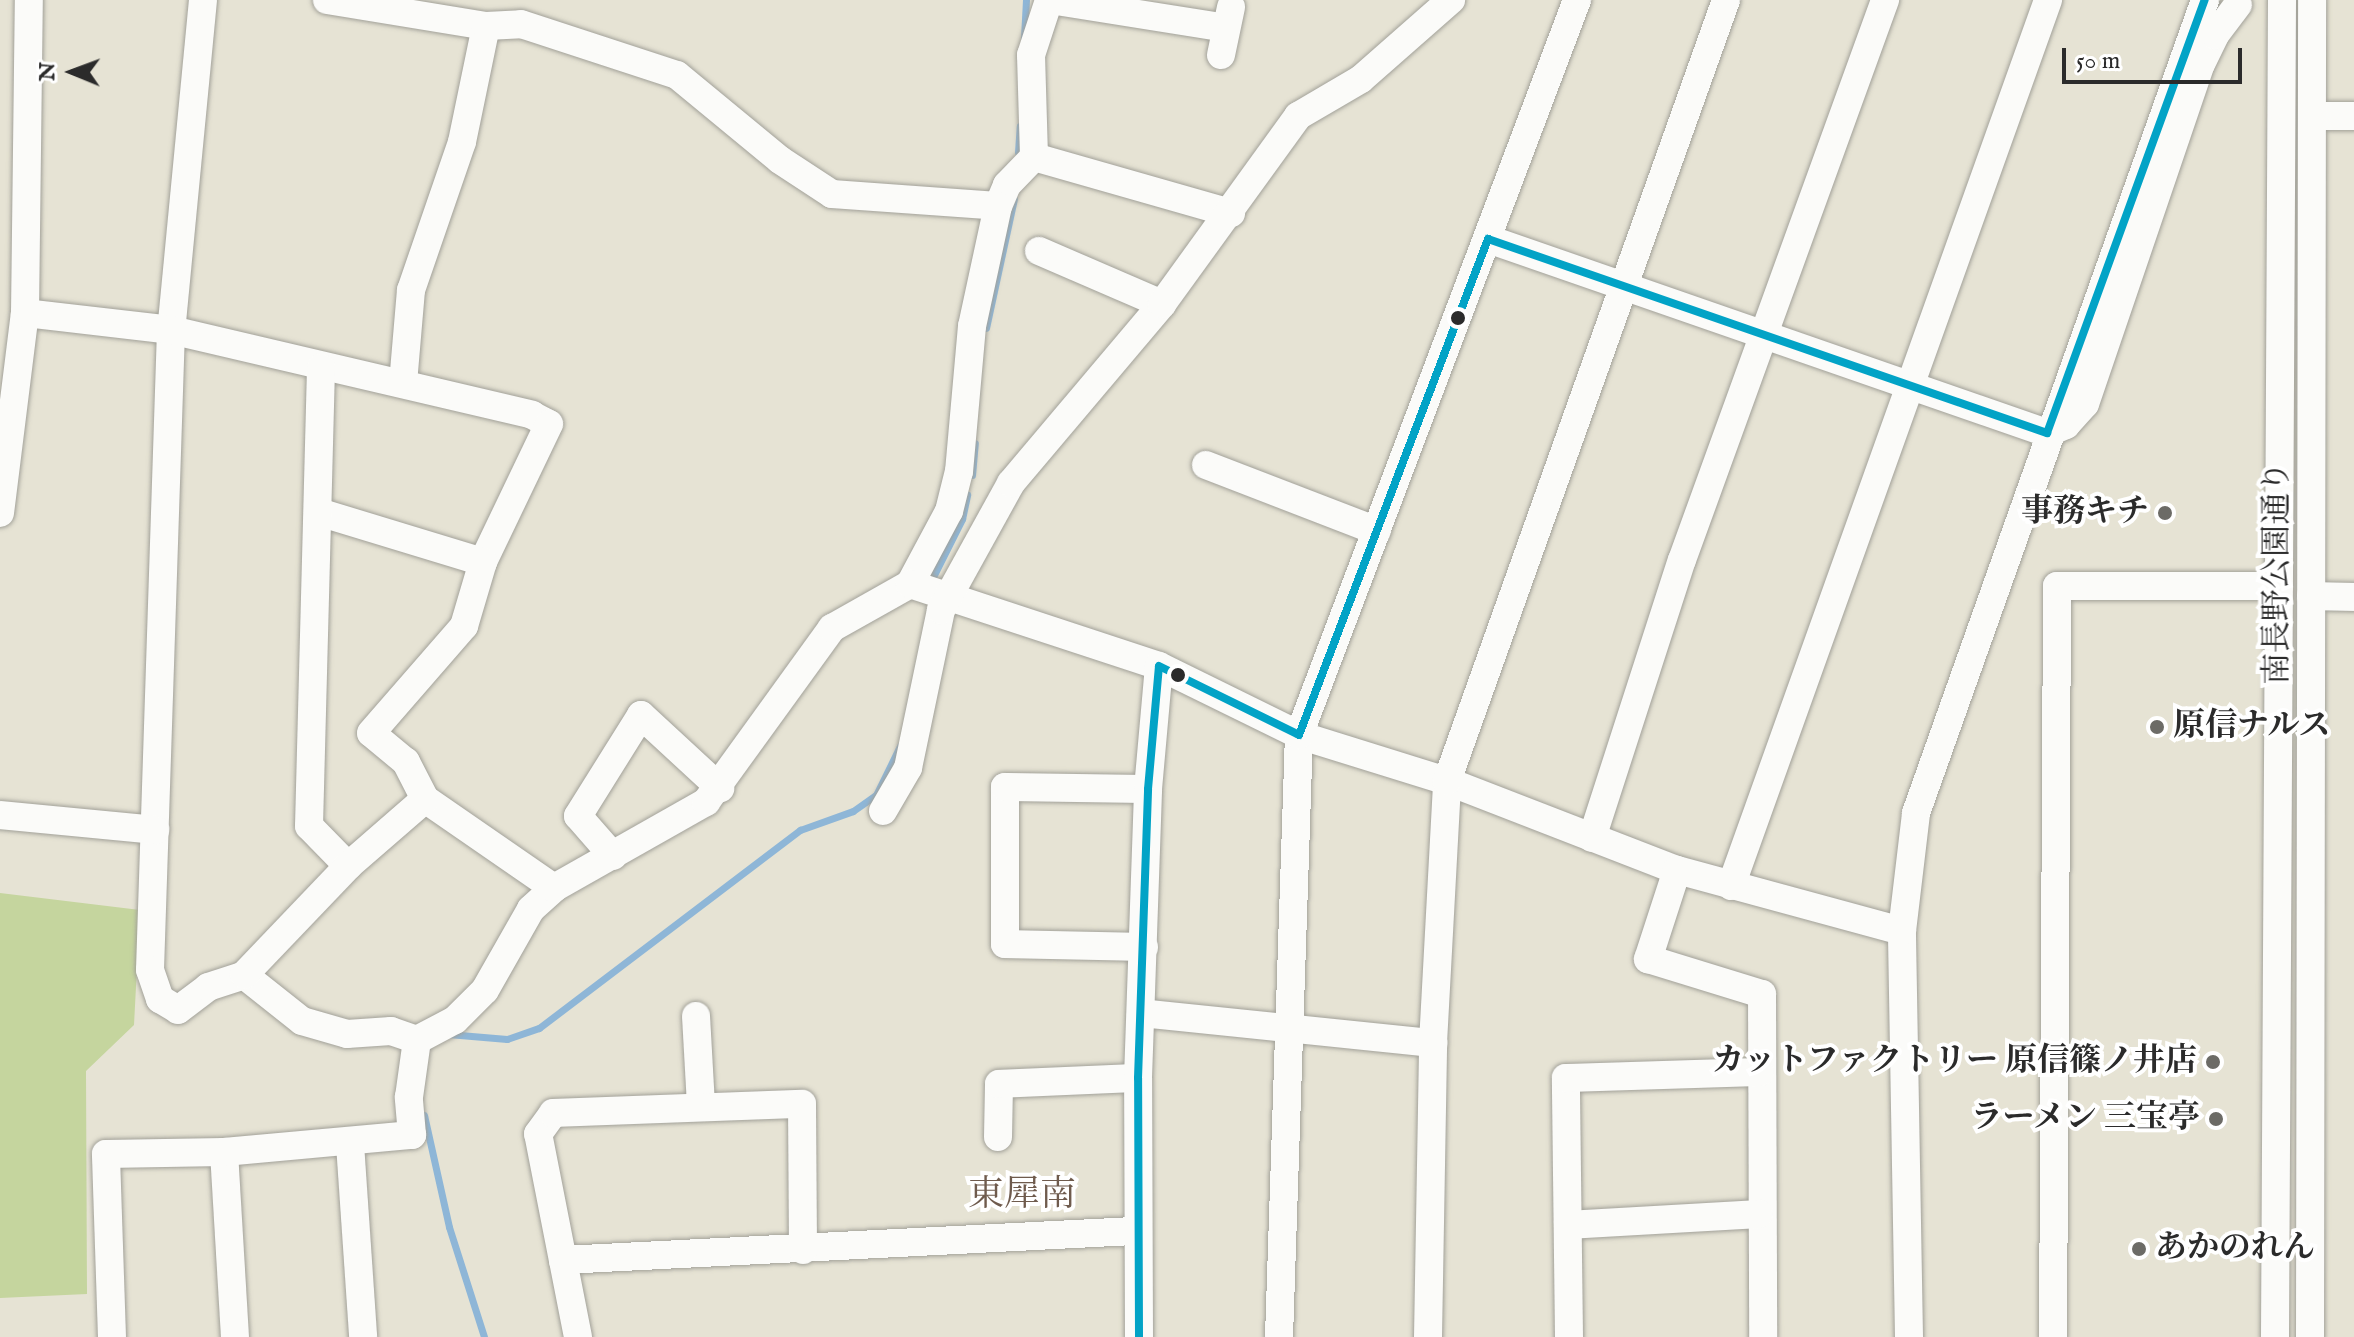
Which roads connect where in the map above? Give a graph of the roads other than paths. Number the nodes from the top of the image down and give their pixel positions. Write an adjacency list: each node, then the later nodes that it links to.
1 (29, 0): 26 (street)
2 (203, 0): 27 (street)
3 (327, 0): 15 (street)
4 (1049, 0): 14 (street); 19 (street)
5 (1577, 0): 22 (street)
6 (1726, 0): 24 (street)
7 (1885, 0): 28 (street)
8 (2048, 0): 32 (street)
9 (2205, 0): 33 (street)
10 (2282, 0): 40 (street, 南長野公園通り)
11 (2312, 0): 17 (street, 南長野公園通り)
12 (1446, 1): 21 (street)
13 (2238, 5): 33 (street)
14 (1174, 8): 16 (street)
15 (486, 26): 20 (street); 31 (street)
16 (1226, 30)
17 (2312, 116): 18 (street); 41 (street, 南長野公園通り)
18 (2354, 116)
19 (1034, 157): 20 (street); 21 (street)
20 (998, 206): 39 (street)
21 (1231, 213): 25 (street)
22 (1488, 239): 24 (street); 37 (street)
23 (1039, 251): 25 (street)
24 (1625, 286): 28 (street); 46 (street)
25 (1162, 304): 43 (street)
26 (25, 313): 27 (street); 30 (street)
27 (171, 330): 29 (street); 52 (street)
28 (1767, 334): 32 (street); 53 (street)
29 (321, 368): 31 (street); 35 (street)
30 (7, 384): 36 (street)
31 (403, 384): 38 (street)
32 (1910, 384): 33 (street); 57 (street)
33 (2047, 433): 59 (street)
34 (1206, 465): 37 (street)
35 (318, 512): 38 (street); 55 (street)
36 (0, 513)
37 (1377, 531): 45 (street)
38 (483, 562): 49 (street)
39 (910, 584): 43 (street); 47 (street)
40 (2279, 586): 88 (street); 89 (street, 南長野公園通り)
41 (2311, 596): 42 (street); 90 (street, 南長野公園通り)
42 (2354, 597)
43 (952, 598): 44 (street); 50 (street)
44 (1159, 666): 45 (street); 48 (street)
45 (1299, 735): 46 (street); 64 (street)
46 (1447, 781): 53 (street); 66 (street)
47 (720, 788): 54 (street); 54 (street)
48 (1148, 789): 60 (street); 60 (street)
49 (425, 799): 55 (street); 58 (street)
50 (883, 811)
51 (0, 815): 52 (street)
52 (155, 830): 61 (street)
53 (1592, 838): 56 (street)
54 (613, 856): 58 (street)
55 (348, 866): 61 (street)
56 (1677, 870): 57 (street); 67 (street)
57 (1731, 886): 59 (street)
58 (554, 888): 65 (street)
59 (1902, 931): 87 (street)
60 (1144, 947): 62 (street)
61 (244, 975): 65 (street)
62 (1141, 1013): 64 (street); 68 (street)
63 (696, 1016): 69 (street)
64 (1287, 1026): 66 (street); 83 (street)
65 (417, 1040): 71 (street)
66 (1433, 1043): 84 (street)
67 (1760, 1072): 73 (street); 74 (street)
68 (1138, 1078): 70 (street); 75 (street)
69 (701, 1106): 76 (street); 77 (street)
70 (998, 1137)
71 (350, 1144): 72 (street); 80 (street)
72 (224, 1152): 78 (street); 79 (street)
73 (1759, 1214): 74 (street); 86 (street)
74 (1568, 1225): 85 (street)
75 (1134, 1231): 76 (street); 82 (street)
76 (803, 1250): 77 (street)
77 (563, 1260): 81 (street)
78 (112, 1337)
79 (235, 1337)
80 (363, 1337)
81 (578, 1337)
82 (1139, 1337)
83 (1279, 1337)
84 (1428, 1337)
85 (1569, 1337)
86 (1763, 1337)
87 (1909, 1337)
88 (2053, 1337)
89 (2275, 1337)
90 (2310, 1337)

